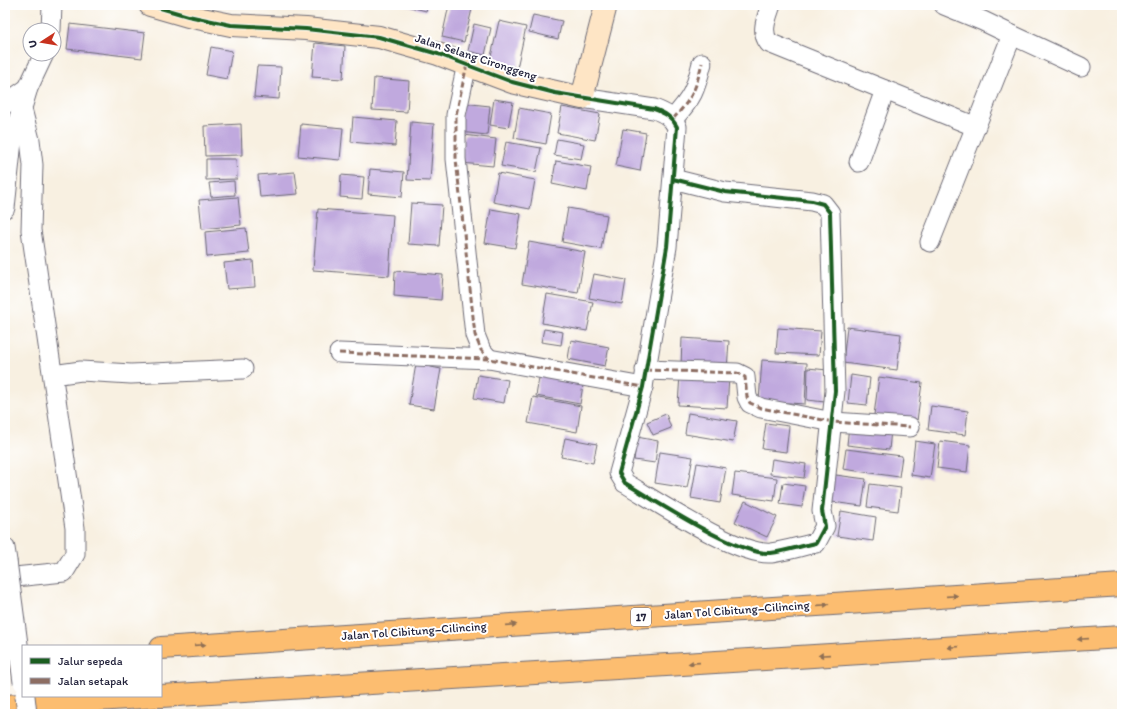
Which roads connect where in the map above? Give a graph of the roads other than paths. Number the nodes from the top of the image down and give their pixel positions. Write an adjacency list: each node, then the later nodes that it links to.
1 (52, 5): 6 (street)
2 (150, 5): 10 (street, Jalan Selang Cironggeng)
3 (606, 5): 13 (street)
4 (771, 5): 12 (street)
5 (944, 5): 7 (street)
6 (51, 22)
7 (1012, 35): 11 (street); 16 (street)
8 (40, 62): 14 (street)
9 (702, 63): 15 (street)
10 (467, 64): 13 (street, Jalan Selang Cironggeng); 22 (street)
11 (1081, 67)
12 (885, 90): 16 (street); 17 (street)
13 (582, 98): 15 (street)
14 (14, 107): 19 (street); 24 (street)
15 (673, 119): 18 (street)
16 (974, 126): 20 (street)
17 (859, 162)
18 (673, 179): 25 (street); 26 (street)
19 (5, 208)
20 (930, 242)
21 (338, 353): 22 (street)
22 (489, 359): 25 (street)
23 (243, 369): 24 (street)
24 (53, 375): 28 (street)
25 (644, 378): 26 (street); 26 (street)
26 (833, 422): 27 (street)
27 (910, 427)
28 (6, 562): 34 (street, bridge)
29 (1122, 585): 31 (highway, Jalan Tol Cibitung–Cilincing / 17, one-way to 29)
30 (1122, 637): 35 (highway, one-way to 35)
31 (162, 648)
32 (22, 657): 33 (highway)
33 (5, 658)
34 (22, 675)
35 (162, 696)
36 (25, 697): 39 (street, bridge)
37 (143, 697): 38 (highway)
38 (5, 706)
39 (27, 714)

